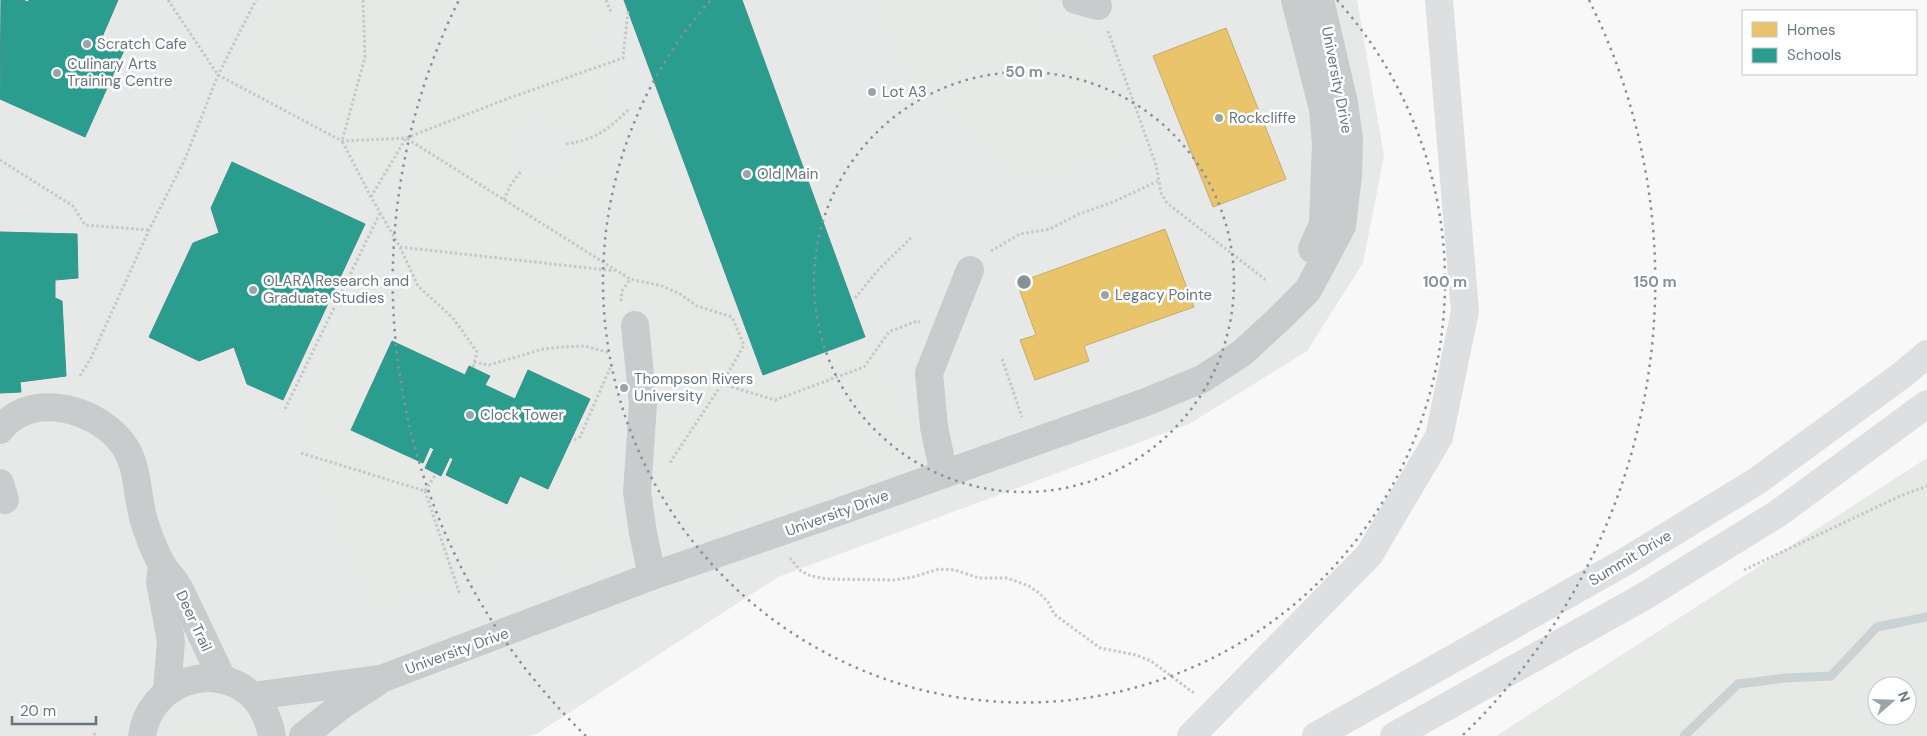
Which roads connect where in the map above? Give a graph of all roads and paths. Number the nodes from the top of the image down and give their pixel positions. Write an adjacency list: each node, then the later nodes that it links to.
1 (168, 0): 11 (path)
2 (256, 0): 11 (path)
3 (363, 0): 14 (path)
4 (606, 0): 10 (path)
5 (1295, 0): 31 (street, University Drive)
6 (1320, 0): 31 (street, University Drive)
7 (1439, 0): 60 (main road)
8 (1087, 3): 18 (path)
9 (628, 11): 13 (path)
10 (611, 12)
11 (218, 75): 14 (path); 22 (path)
12 (629, 109): 15 (path)
13 (406, 138): 14 (path); 19 (path)
14 (342, 141): 19 (path)
15 (566, 144)
16 (0, 160): 22 (path)
17 (522, 170): 20 (path)
18 (1158, 181): 25 (path); 28 (path)
19 (371, 197): 21 (path)
20 (504, 200)
21 (380, 213): 24 (path); 42 (path)
22 (149, 230): 39 (path)
23 (911, 238): 29 (path)
24 (400, 247): 26 (path); 36 (path)
25 (970, 270): 48 (street)
26 (618, 272)
27 (630, 279): 30 (path)
28 (1267, 281)
29 (855, 298)
30 (628, 315): 54 (street)
31 (1278, 320): 48 (street, University Drive)
32 (924, 323): 40 (path)
33 (615, 354): 36 (path)
34 (1927, 354): 66 (main road, Summit Drive)
35 (1002, 359): 43 (path)
36 (474, 362): 38 (path)
37 (612, 363): 45 (path)
38 (473, 367)
39 (80, 376)
40 (722, 384)
41 (1927, 404): 67 (main road)
42 (285, 410)
43 (1022, 417)
44 (0, 430): 52 (street, Deer Trail)
45 (574, 440)
46 (301, 453): 50 (path)
47 (436, 474): 50 (path)
48 (944, 474): 54 (street, University Drive)
49 (1927, 486): 53 (path)
50 (425, 491): 55 (path)
51 (790, 558): 60 (path)
52 (162, 565): 57 (street, Deer Trail); 58 (street, Deer Trail)
53 (1737, 574)
54 (652, 576): 56 (street, University Drive)
55 (460, 595)
56 (381, 679): 59 (street, University Drive); 64 (street, University Drive)
57 (223, 680): 58 (street); 59 (street)
58 (167, 691): 61 (street)
59 (253, 696): 63 (street)
60 (1217, 710): 65 (main road)
61 (143, 729): 62 (street)
62 (103, 735)
63 (272, 736)
64 (303, 736)
65 (1191, 736)
66 (1316, 736)
67 (1394, 736)

